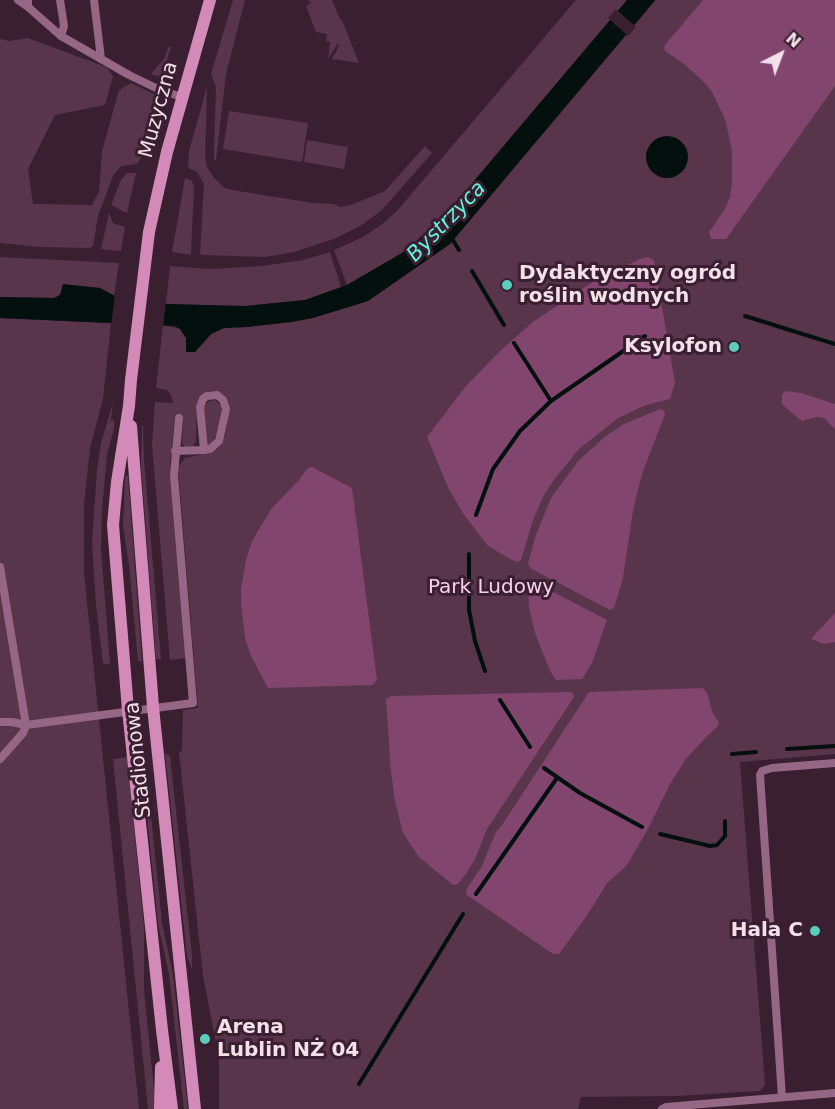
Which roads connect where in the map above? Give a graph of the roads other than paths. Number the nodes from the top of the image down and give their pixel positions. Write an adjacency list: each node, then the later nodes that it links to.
1 (18, 0): 5 (lane)
2 (60, 0): 6 (lane)
3 (94, 0): 7 (lane)
4 (210, 0): 8 (street, Muzyczna)
5 (28, 3): 6 (lane)
6 (61, 36): 7 (lane)
7 (101, 59): 8 (lane)
8 (182, 97): 9 (street, Muzyczna)
9 (131, 380): 10 (street, Stadionowa)
10 (129, 406): 15 (street, Stadionowa); 16 (street, Stadionowa)
11 (179, 418): 13 (lane)
12 (204, 450): 12 (lane); 13 (lane)
13 (175, 451): 15 (lane)
14 (0, 567): 18 (lane)
15 (153, 707): 16 (lane); 26 (street, Stadionowa)
16 (128, 710): 18 (lane); 21 (street, Stadionowa)
17 (0, 722): 18 (lane)
18 (26, 725): 19 (lane)
19 (0, 759)
20 (835, 763): 23 (lane)
21 (162, 1030): 24 (street, Stadionowa); 25 (street, Stadionowa)
22 (835, 1093): 23 (lane)
23 (782, 1097): 27 (lane)
24 (160, 1109)
25 (172, 1109)
26 (195, 1109)
27 (662, 1109)

